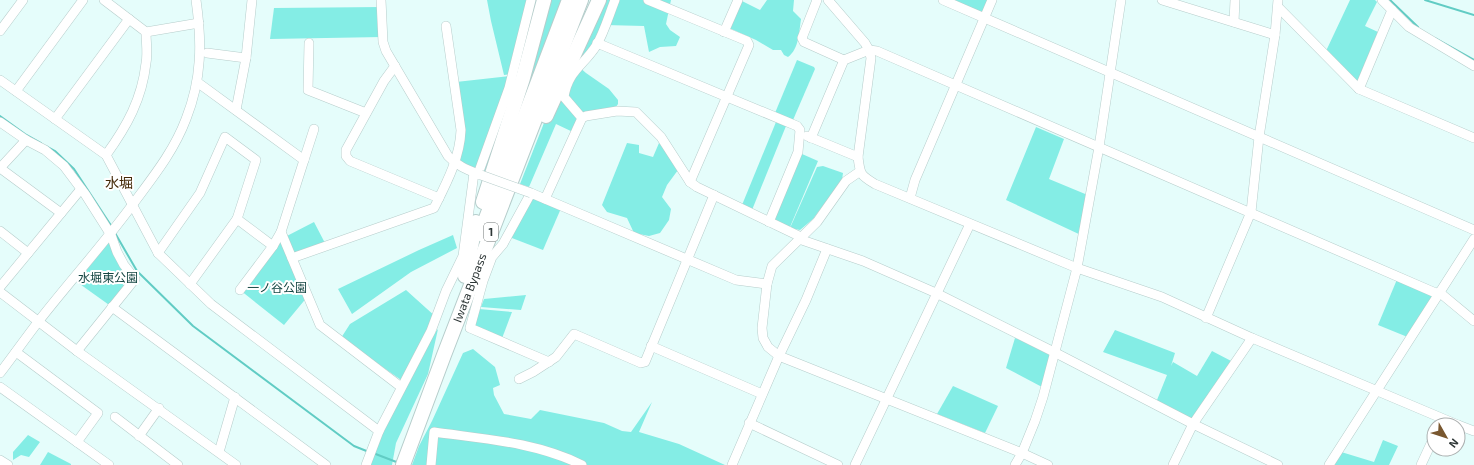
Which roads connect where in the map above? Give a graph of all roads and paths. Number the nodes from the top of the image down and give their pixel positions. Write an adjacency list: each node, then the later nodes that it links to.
1 (23, 0): 31 (street)
2 (83, 0): 48 (street)
3 (104, 0): 27 (street)
4 (196, 0): 29 (street)
5 (252, 0): 39 (street)
6 (382, 0): 41 (street)
7 (531, 0): 68 (street)
8 (544, 0): 95 (highway)
9 (569, 0): 95 (highway, Iwata Bypass / 1)
10 (581, 0): 95 (highway, Iwata Bypass / 1)
11 (599, 0): 95 (highway, 1)
12 (615, 0): 36 (street)
13 (648, 0): 33 (street)
14 (738, 0): 33 (street)
15 (817, 0): 40 (street)
16 (828, 0): 37 (street)
17 (943, 0): 26 (street)
18 (992, 0): 26 (street)
19 (1121, 0): 43 (street)
20 (1162, 0): 24 (street)
21 (1235, 0): 28 (street)
22 (1382, 0): 25 (street)
23 (1278, 4): 34 (street); 47 (street)
24 (1193, 5): 28 (street)
25 (1392, 10): 42 (street); 47 (street)
26 (984, 18): 43 (street); 46 (street)
27 (129, 19): 32 (street); 53 (street)
28 (1234, 22): 34 (street)
29 (199, 23): 32 (street); 45 (street)
30 (446, 26): 65 (street)
31 (0, 31)
32 (146, 32): 62 (street)
33 (724, 32): 49 (street)
34 (1275, 35): 57 (street)
35 (309, 43): 51 (street)
36 (597, 43): 49 (street); 52 (street)
37 (869, 50): 40 (street); 46 (street); 63 (street)
38 (207, 53): 39 (street)
39 (246, 58): 50 (street)
40 (844, 60): 58 (street)
41 (394, 66): 51 (street); 65 (street)
42 (1474, 66)
43 (1110, 72): 57 (street); 61 (street)
44 (0, 80): 48 (street)
45 (197, 82): 50 (street); 76 (street)
46 (955, 85): 61 (street); 74 (street)
47 (1359, 89): 59 (street)
48 (16, 91): 53 (street)
49 (727, 97): 56 (street); 69 (street)
50 (236, 110): 64 (street)
51 (366, 114): 73 (street)
52 (582, 118): 69 (street); 75 (street)
53 (55, 119): 62 (street)
54 (0, 122): 60 (street)
55 (314, 129): 64 (street)
56 (800, 133): 58 (street); 80 (street)
57 (1259, 137): 77 (street); 82 (street)
58 (812, 138): 63 (street)
59 (1474, 138)
60 (26, 140): 66 (street); 70 (street)
61 (1099, 147): 77 (street); 94 (street)
62 (106, 155): 76 (street)
63 (858, 157): 67 (street)
64 (304, 160): 85 (street)
65 (454, 163): 68 (street); 73 (street)
66 (0, 168): 78 (street)
67 (859, 172): 74 (street); 86 (street)
68 (478, 174): 71 (street, bridge); 117 (street)
69 (690, 182): 72 (street)
70 (81, 189): 78 (street); 84 (street)
71 (531, 193): 75 (street); 113 (street)
72 (714, 195): 80 (street); 93 (street)
73 (439, 198): 92 (street)
74 (910, 198): 81 (street)
75 (545, 199): 93 (street)
76 (132, 206): 84 (street); 91 (street)
77 (1251, 212): 102 (street); 104 (street)
78 (61, 214): 90 (street)
79 (237, 219): 88 (street); 91 (street); 96 (street)
80 (769, 222): 86 (street)
81 (970, 224): 94 (street); 101 (street)
82 (1474, 230)
83 (0, 231): 90 (street)
84 (113, 231): 103 (street); 105 (street)
85 (281, 232): 88 (street); 92 (street)
86 (800, 238): 89 (street); 97 (street)
87 (1474, 239): 102 (street)
88 (273, 246): 99 (street)
89 (827, 249): 101 (street); 112 (street)
90 (28, 253): 98 (street)
91 (158, 253): 96 (street)
92 (292, 258): 117 (street)
93 (687, 260): 97 (street); 108 (street)
94 (1077, 268): 104 (street); 111 (street)
95 (469, 278): 140 (highway, Iwata Bypass / 1); 141 (highway, Iwata Bypass / 1)
96 (190, 284): 127 (street)
97 (767, 284): 112 (street)
98 (0, 287)
99 (240, 290)
100 (0, 292): 105 (street)
101 (936, 293): 111 (street); 121 (street)
102 (1439, 293): 106 (street); 118 (street)
103 (112, 307): 109 (street); 120 (street)
104 (1206, 318): 107 (street)
105 (38, 321): 109 (street); 110 (street)
106 (1474, 321)
107 (1252, 338): 118 (street); 126 (street)
108 (651, 346): 113 (street); 119 (street)
109 (77, 351): 122 (street)
110 (16, 352): 114 (street); 129 (street)
111 (1054, 352): 126 (street); 131 (street)
112 (779, 356): 119 (street); 121 (street)
113 (549, 362): 115 (street)
114 (0, 373)
115 (519, 379)
116 (0, 387): 129 (street)
117 (401, 387): 127 (street)
118 (1376, 390): 124 (street); 151 (street)
119 (762, 394): 125 (street)
120 (234, 397): 130 (street); 138 (street)
121 (886, 399): 131 (street); 146 (street)
122 (158, 408): 128 (street); 130 (street)
123 (115, 417): 128 (street)
124 (1431, 417)
125 (749, 423): 144 (street); 145 (street)
126 (1192, 424): 149 (street); 150 (street)
127 (379, 430): 139 (street)
128 (139, 436): 136 (street)
129 (77, 442): 135 (street)
130 (219, 452): 137 (street)
131 (1022, 453): 147 (street); 148 (street)
132 (1426, 454): 152 (street)
133 (0, 460): 134 (street)
134 (8, 465)
135 (109, 465)
136 (178, 465)
137 (236, 465)
138 (326, 465)
139 (366, 465)
140 (394, 465)
141 (403, 465)
142 (431, 465): 143 (street)
143 (582, 465)
144 (732, 465)
145 (838, 465)
146 (855, 465)
147 (1015, 465)
148 (1048, 465)
149 (1173, 465)
150 (1278, 465)
151 (1329, 465)
152 (1421, 465)

